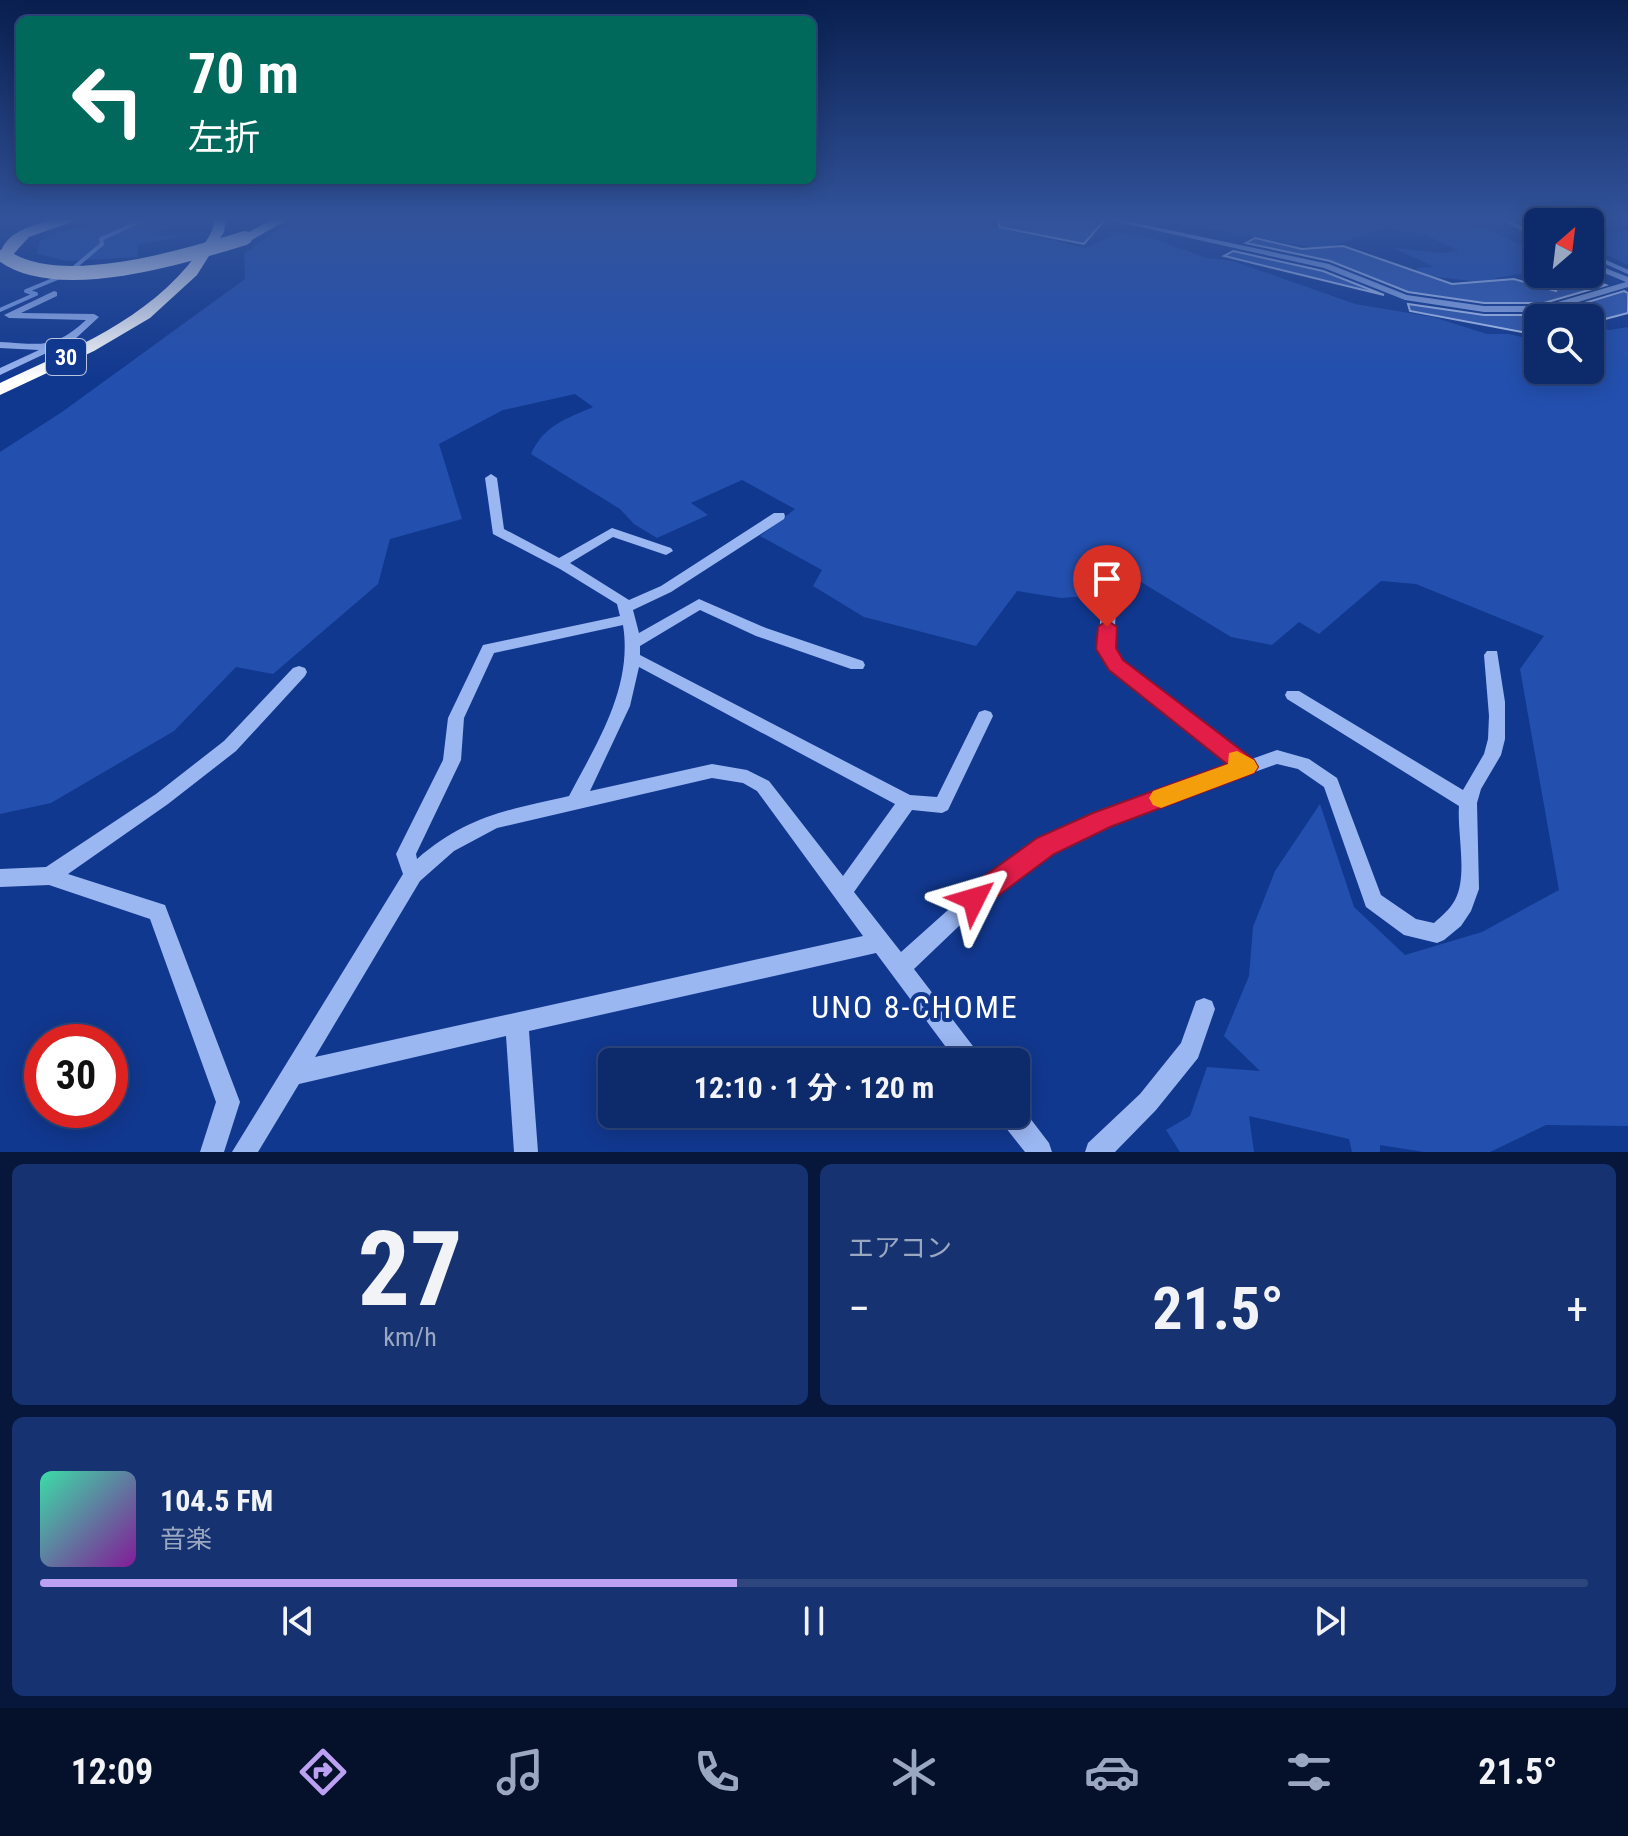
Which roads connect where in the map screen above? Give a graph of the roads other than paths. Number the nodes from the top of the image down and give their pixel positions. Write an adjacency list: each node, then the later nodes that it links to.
1 (178, 272): 8 (highway, 30)
2 (191, 272): 8 (highway, 30)
3 (1341, 272): 5 (street)
4 (1606, 272): 5 (street)
5 (1628, 282)
6 (54, 294): 7 (street)
7 (4, 316): 10 (street)
8 (131, 321): 12 (highway, 30)
9 (0, 345): 10 (street)
10 (53, 347): 11 (street)
11 (0, 372)
12 (0, 390)
13 (491, 478): 16 (street)
14 (779, 516): 18 (street)
15 (666, 551): 16 (street)
16 (560, 563): 18 (street)
17 (1106, 572): 25 (street)
18 (627, 614): 19 (street); 29 (street)
19 (633, 650): 21 (street); 26 (street); 28 (street)
20 (1492, 655): 27 (street)
21 (857, 665)
22 (299, 672): 30 (street)
23 (1293, 695): 27 (street)
24 (985, 716): 26 (street)
25 (1246, 767): 27 (street); 34 (street)
26 (907, 802): 32 (street)
27 (1468, 802)
28 (575, 803): 29 (street); 32 (street)
29 (413, 875): 38 (street)
30 (49, 876): 31 (street); 40 (street)
31 (0, 878)
32 (842, 893): 33 (street)
33 (879, 942): 34 (street); 36 (street)
34 (899, 968): 37 (street)
35 (1204, 1009): 44 (street)
36 (517, 1025): 38 (street); 42 (street)
37 (960, 1048)
38 (294, 1073): 41 (street)
39 (1022, 1128): 43 (street)
40 (212, 1152)
41 (244, 1152)
42 (526, 1152)
43 (1040, 1152)
44 (1097, 1152)

